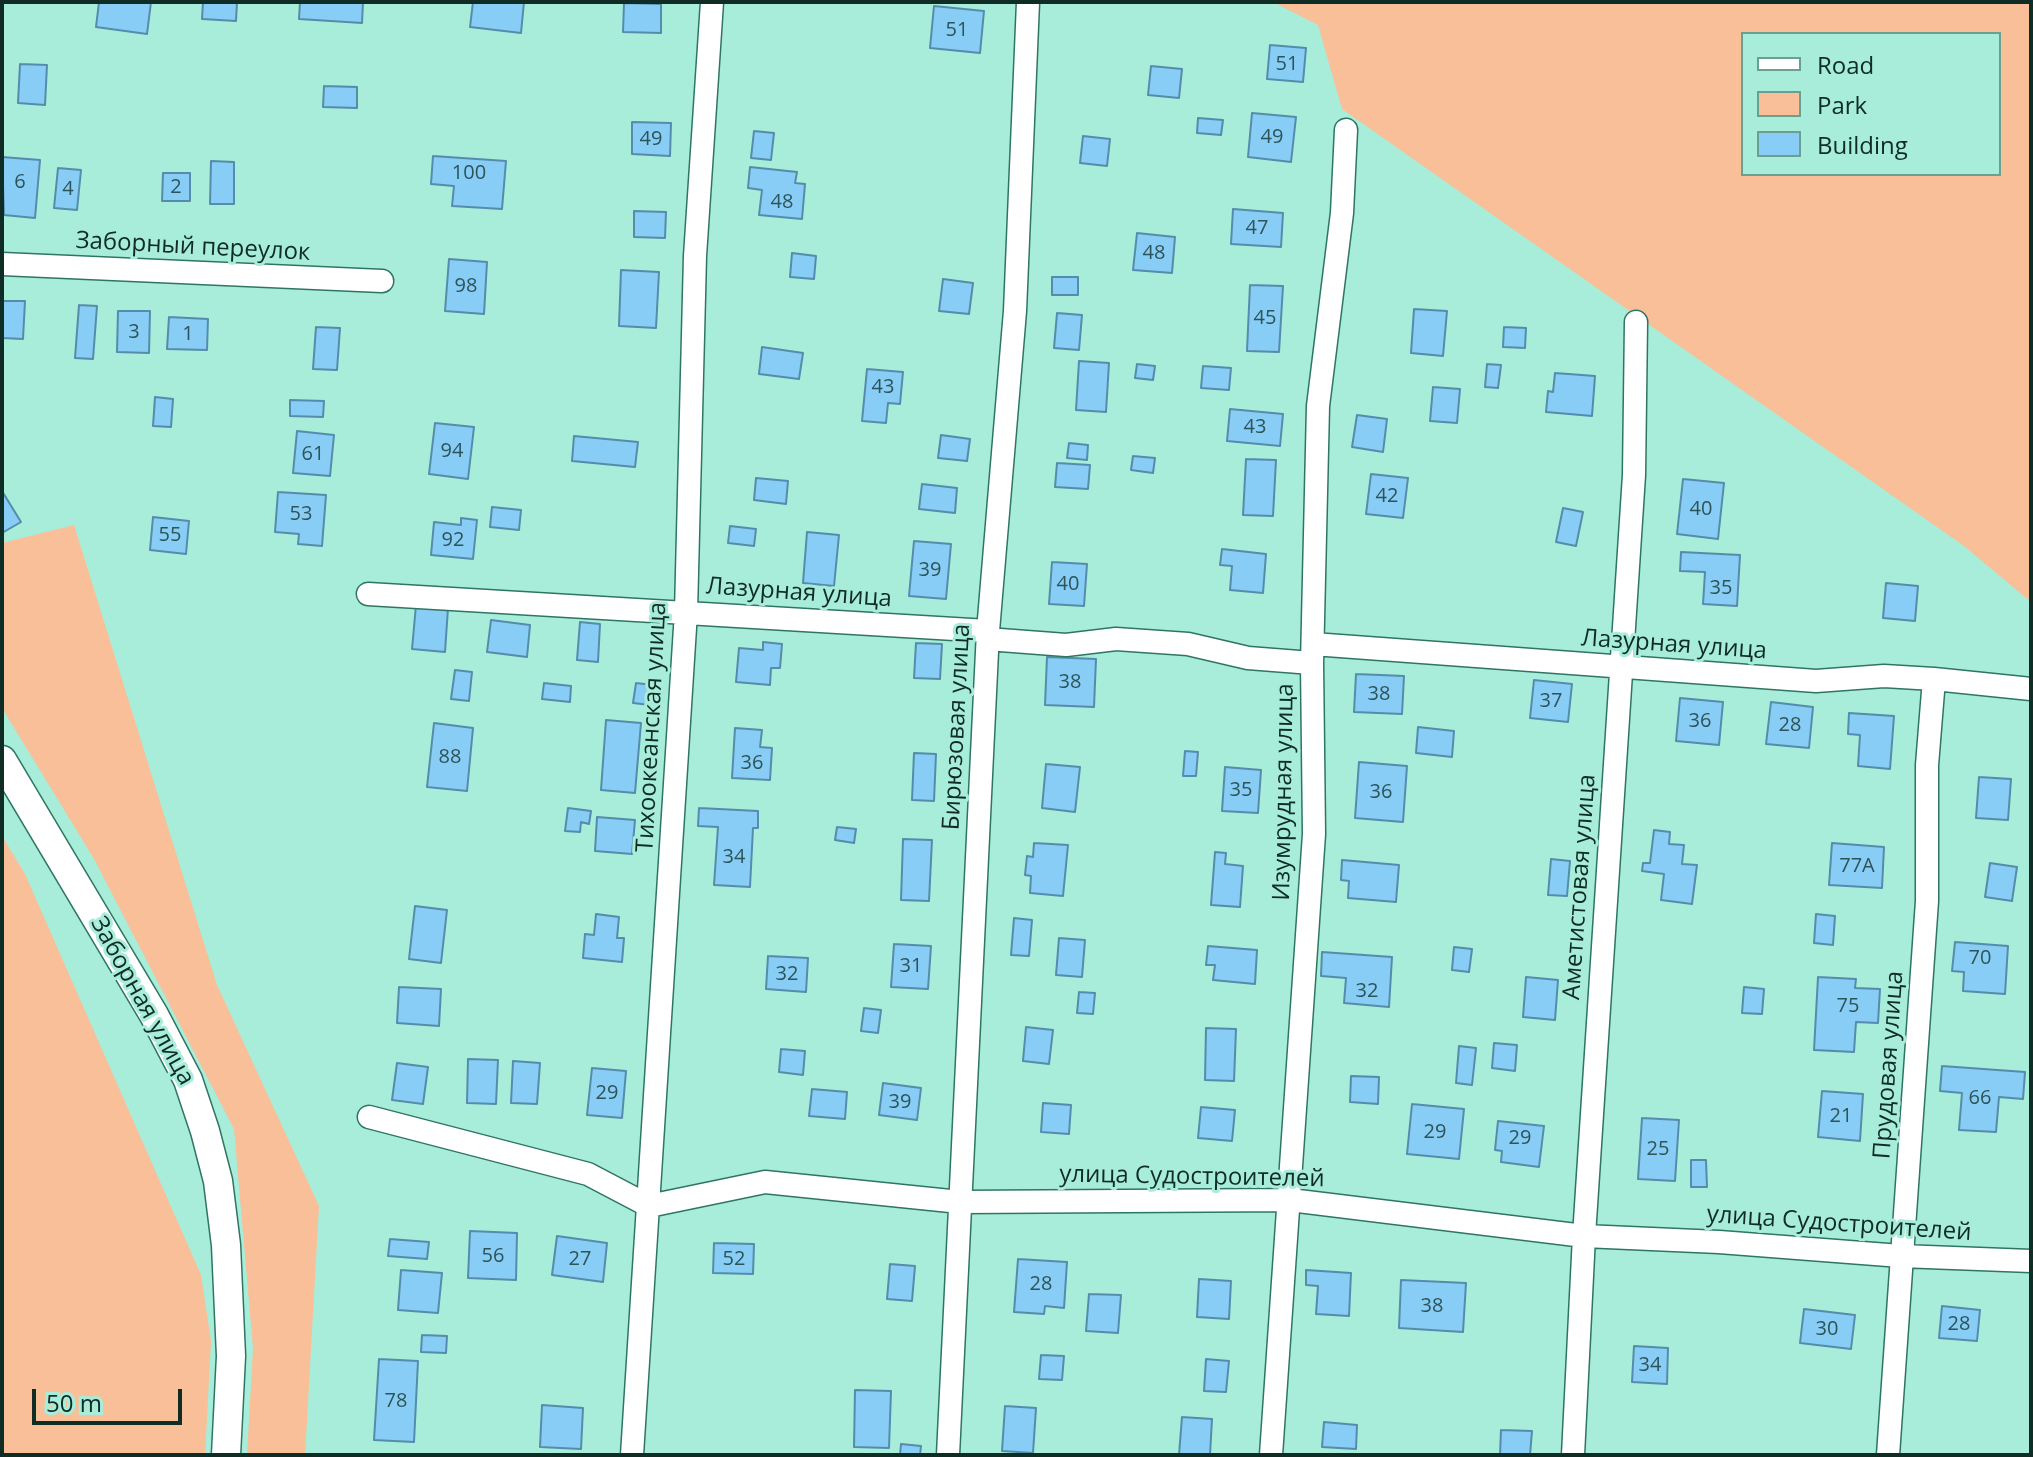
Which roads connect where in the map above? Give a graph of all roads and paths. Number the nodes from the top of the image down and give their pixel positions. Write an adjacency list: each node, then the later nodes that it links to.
1 (712, 2): 8 (street, Тихоокеанская улица)
2 (1028, 2): 9 (street, Бирюзовая улица)
3 (1346, 130): 10 (street, Изумрудная улица)
4 (2, 264): 5 (street, Заборный переулок)
5 (382, 281)
6 (1636, 322): 11 (street, Аметистовая улица)
7 (368, 594): 8 (street, Лазурная улица)
8 (686, 612): 9 (street, Лазурная улица); 18 (street, Тихоокеанская улица)
9 (988, 635): 10 (street, Лазурная улица); 17 (street, Бирюзовая улица)
10 (1312, 654): 11 (street, Лазурная улица); 16 (street, Изумрудная улица)
11 (1620, 667): 12 (street, Лазурная улица); 19 (street, Аметистовая улица)
12 (1934, 679): 13 (street, Лазурная улица); 20 (street, Прудовая улица)
13 (2031, 689)
14 (2, 760): 22 (street, Заборная улица)
15 (369, 1117): 18 (street)
16 (1290, 1200): 17 (street, улица Судостроителей); 19 (street, улица Судостроителей); 25 (street, Изумрудная улица)
17 (960, 1202): 18 (street, улица Судостроителей); 24 (street, Бирюзовая улица)
18 (649, 1206): 23 (street, Тихоокеанская улица)
19 (1584, 1236): 20 (street, улица Судостроителей); 26 (street, Аметистовая улица)
20 (1901, 1256): 21 (street, улица Судостроителей); 27 (street, Прудовая улица)
21 (2031, 1261)
22 (226, 1455)
23 (632, 1455)
24 (948, 1455)
25 (1271, 1455)
26 (1573, 1455)
27 (1888, 1455)

